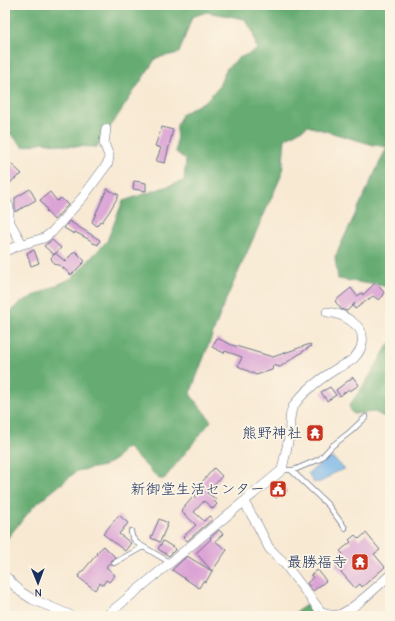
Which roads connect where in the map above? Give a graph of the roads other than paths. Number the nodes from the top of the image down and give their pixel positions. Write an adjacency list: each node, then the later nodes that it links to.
1 (106, 129): 3 (street)
2 (5, 199): 3 (street)
3 (22, 244): 4 (street)
4 (5, 251)
5 (327, 312): 7 (street)
6 (366, 417): 7 (lane)
7 (286, 470): 8 (street); 9 (lane)
8 (244, 502): 13 (street); 15 (street)
9 (345, 528)
10 (131, 531): 11 (lane)
11 (145, 548): 12 (lane); 13 (lane)
12 (114, 563)
13 (171, 563): 17 (street)
14 (5, 576): 16 (street)
15 (390, 576)
16 (72, 616)
17 (106, 616)

